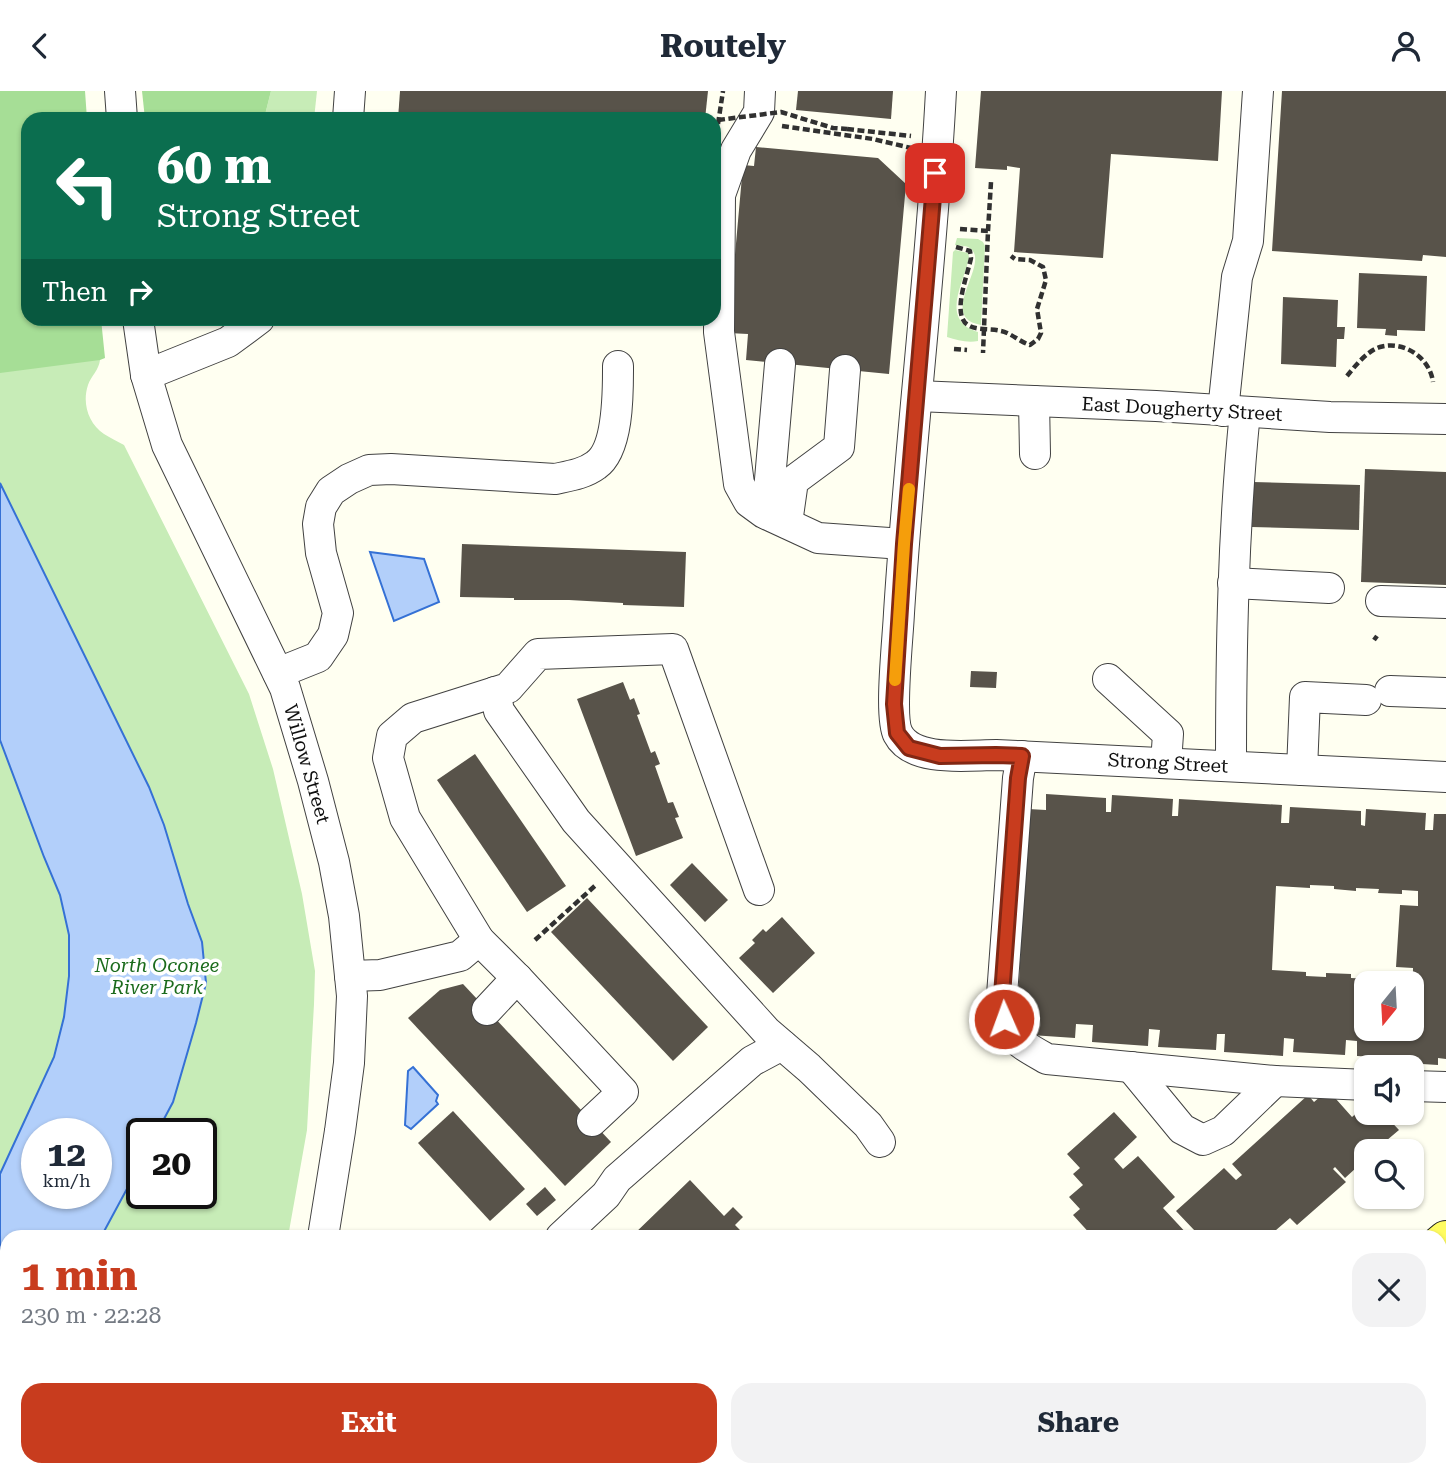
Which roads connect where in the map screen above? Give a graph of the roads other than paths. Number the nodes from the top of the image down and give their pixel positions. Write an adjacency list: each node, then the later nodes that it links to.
1 (120, 91): 6 (street)
2 (351, 91): 7 (street)
3 (760, 91): 8 (street)
4 (941, 91): 16 (street)
5 (1258, 91): 18 (street)
6 (122, 112)
7 (349, 112)
8 (721, 192)
9 (139, 326): 15 (street, Willow Street)
10 (250, 326): 15 (street)
11 (719, 326): 21 (street)
12 (780, 364): 21 (street)
13 (618, 366): 27 (street)
14 (845, 370): 21 (street)
15 (146, 375): 27 (street, Willow Street)
16 (917, 397): 17 (street, East Dougherty Street); 22 (street)
17 (1034, 401): 18 (street, East Dougherty Street); 20 (street)
18 (1234, 411): 19 (street, East Dougherty Street); 23 (street)
19 (1446, 419)
20 (1035, 454)
21 (777, 519): 22 (street)
22 (904, 534): 31 (street, Strong Street)
23 (1233, 583): 24 (street); 33 (street)
24 (1329, 588)
25 (1381, 601): 26 (street)
26 (1446, 603)
27 (278, 673): 38 (street, Willow Street)
28 (1108, 679): 32 (street)
29 (495, 692): 36 (street); 37 (street); 41 (street)
30 (1446, 693): 34 (street)
31 (1022, 756): 32 (street, Strong Street); 42 (street)
32 (1166, 763): 33 (street, Strong Street)
33 (1231, 766): 34 (street, Strong Street)
34 (1302, 770): 35 (street, Strong Street)
35 (1446, 777)
36 (759, 890)
37 (479, 940): 38 (street); 39 (street)
38 (350, 976): 49 (street, Willow Street)
39 (517, 978): 40 (street); 47 (street)
40 (487, 1010)
41 (782, 1045): 48 (street); 50 (street)
42 (1131, 1067): 43 (street); 43 (street)
43 (1275, 1080): 44 (street)
44 (1354, 1084)
45 (1424, 1086): 46 (street)
46 (1446, 1087)
47 (592, 1121)
48 (880, 1142)
49 (324, 1230)
50 (568, 1230)

